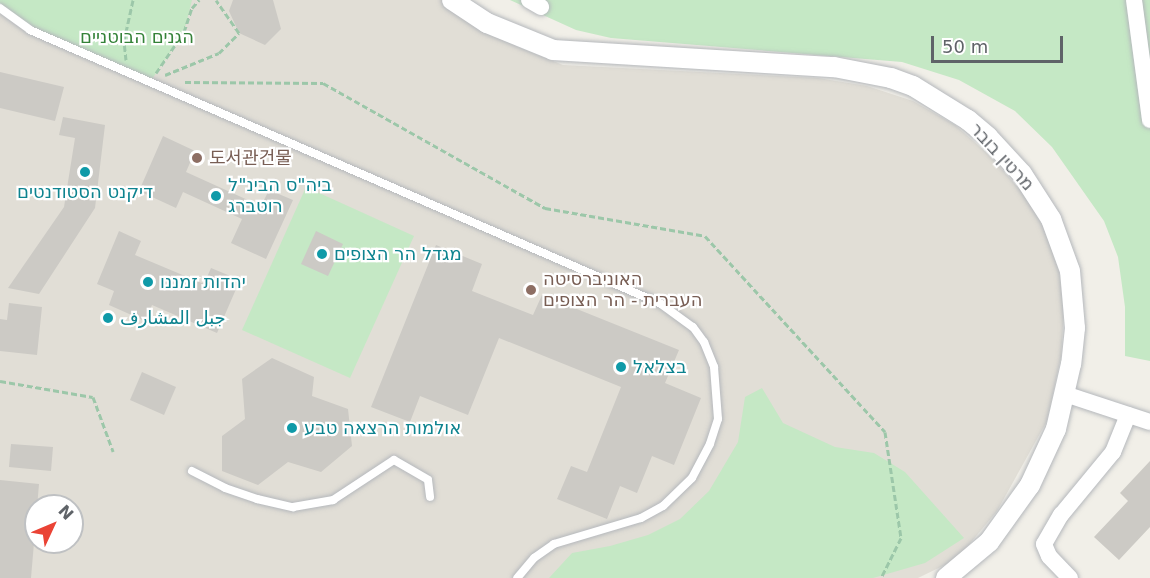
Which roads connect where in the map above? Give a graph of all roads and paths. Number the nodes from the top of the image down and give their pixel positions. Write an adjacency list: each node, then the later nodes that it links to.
1 (133, 0): 8 (path)
2 (200, 0): 9 (path)
3 (216, 0): 7 (path)
4 (452, 0): 13 (street, מרטין בובר)
5 (1134, 0): 11 (street)
6 (0, 8): 8 (lane)
7 (176, 70)
8 (128, 72): 9 (lane)
9 (150, 82): 19 (lane)
10 (184, 82): 20 (path)
11 (1150, 120)
12 (0, 381): 16 (path)
13 (1065, 394): 14 (street); 21 (street, מרטין בובר)
14 (1128, 415): 15 (street); 22 (street)
15 (1150, 422)
16 (113, 451)
17 (192, 471): 18 (lane)
18 (430, 497)
19 (517, 578)
20 (881, 578)
21 (946, 578)
22 (1070, 578)

